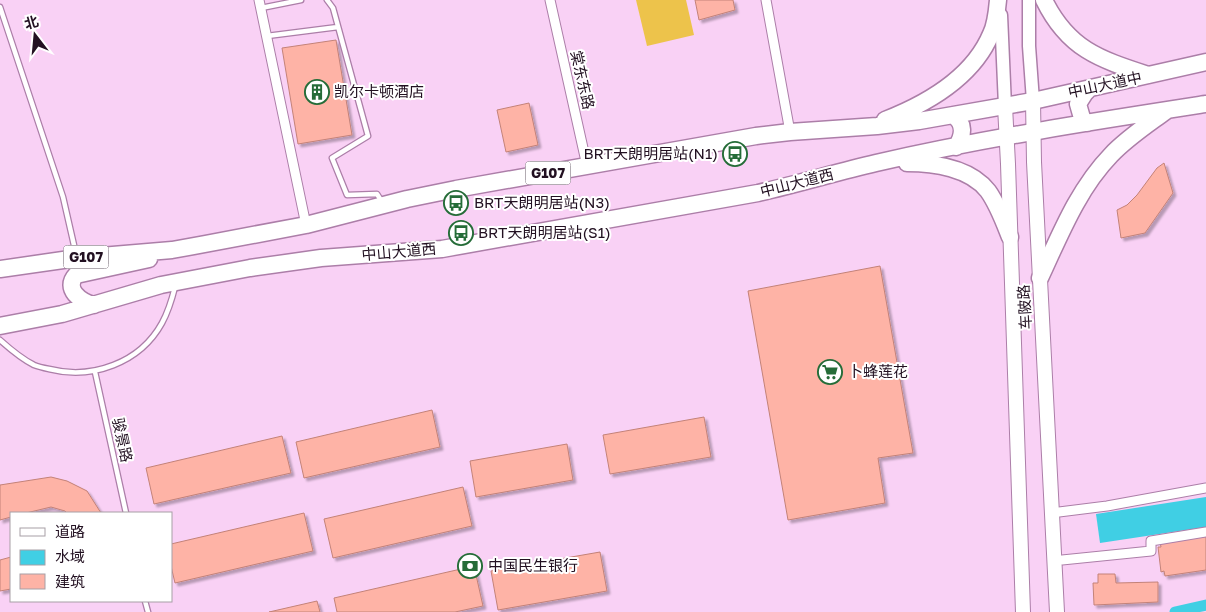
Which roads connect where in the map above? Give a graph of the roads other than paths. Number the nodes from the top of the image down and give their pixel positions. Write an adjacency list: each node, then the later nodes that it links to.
1 (301, 0): 8 (lane)
2 (327, 0): 10 (lane)
3 (550, 0): 27 (street, 棠东东路)
4 (766, 0): 22 (street)
5 (999, 0): 17 (main road, 车陂路); 21 (highway)
6 (1029, 0): 15 (main road, 车陂路)
7 (1044, 0): 13 (highway)
8 (260, 4): 11 (street)
9 (0, 7): 32 (lane)
10 (338, 27): 11 (lane); 28 (lane)
11 (267, 36): 29 (street)
12 (1206, 62): 13 (highway, 中山大道中 / G107)
13 (1148, 75): 14 (highway, 中山大道中 / G107)
14 (1090, 88): 15 (highway, 中山大道中 / G107); 20 (highway)
15 (1033, 101): 17 (highway, 中山大道中 / G107); 23 (main road, 车陂路)
16 (1206, 104): 18 (highway)
17 (1004, 106): 19 (highway, G107); 24 (main road, 车陂路)
18 (1168, 110): 20 (highway); 34 (highway)
19 (953, 115): 21 (highway, G107); 25 (highway)
20 (1087, 123): 23 (highway)
21 (855, 128): 22 (highway, G107)
22 (790, 132): 27 (highway, G107)
23 (1033, 132): 24 (highway, 中山大道西); 34 (main road, 车陂路)
24 (1007, 137): 25 (highway, 中山大道西); 30 (main road, 车陂路)
25 (956, 146): 26 (highway, 中山大道西)
26 (877, 162): 30 (highway); 35 (highway, 中山大道西)
27 (588, 166): 28 (highway, G107)
28 (384, 205): 29 (highway, G107)
29 (306, 225): 31 (highway, G107)
30 (1010, 237): 45 (main road, 车陂路)
31 (172, 250): 32 (highway, G107); 36 (highway)
32 (77, 258): 33 (highway, G107)
33 (0, 269)
34 (1040, 278): 46 (main road, 车陂路)
35 (177, 282): 36 (highway, 中山大道西); 39 (lane)
36 (94, 305): 37 (highway, 中山大道西)
37 (0, 326)
38 (0, 340): 39 (lane)
39 (95, 372): 41 (lane, 骏景路)
40 (1206, 488): 42 (street)
41 (126, 512)
42 (1059, 512)
43 (1206, 532): 44 (street)
44 (1062, 560)
45 (1023, 612)
46 (1057, 612)

